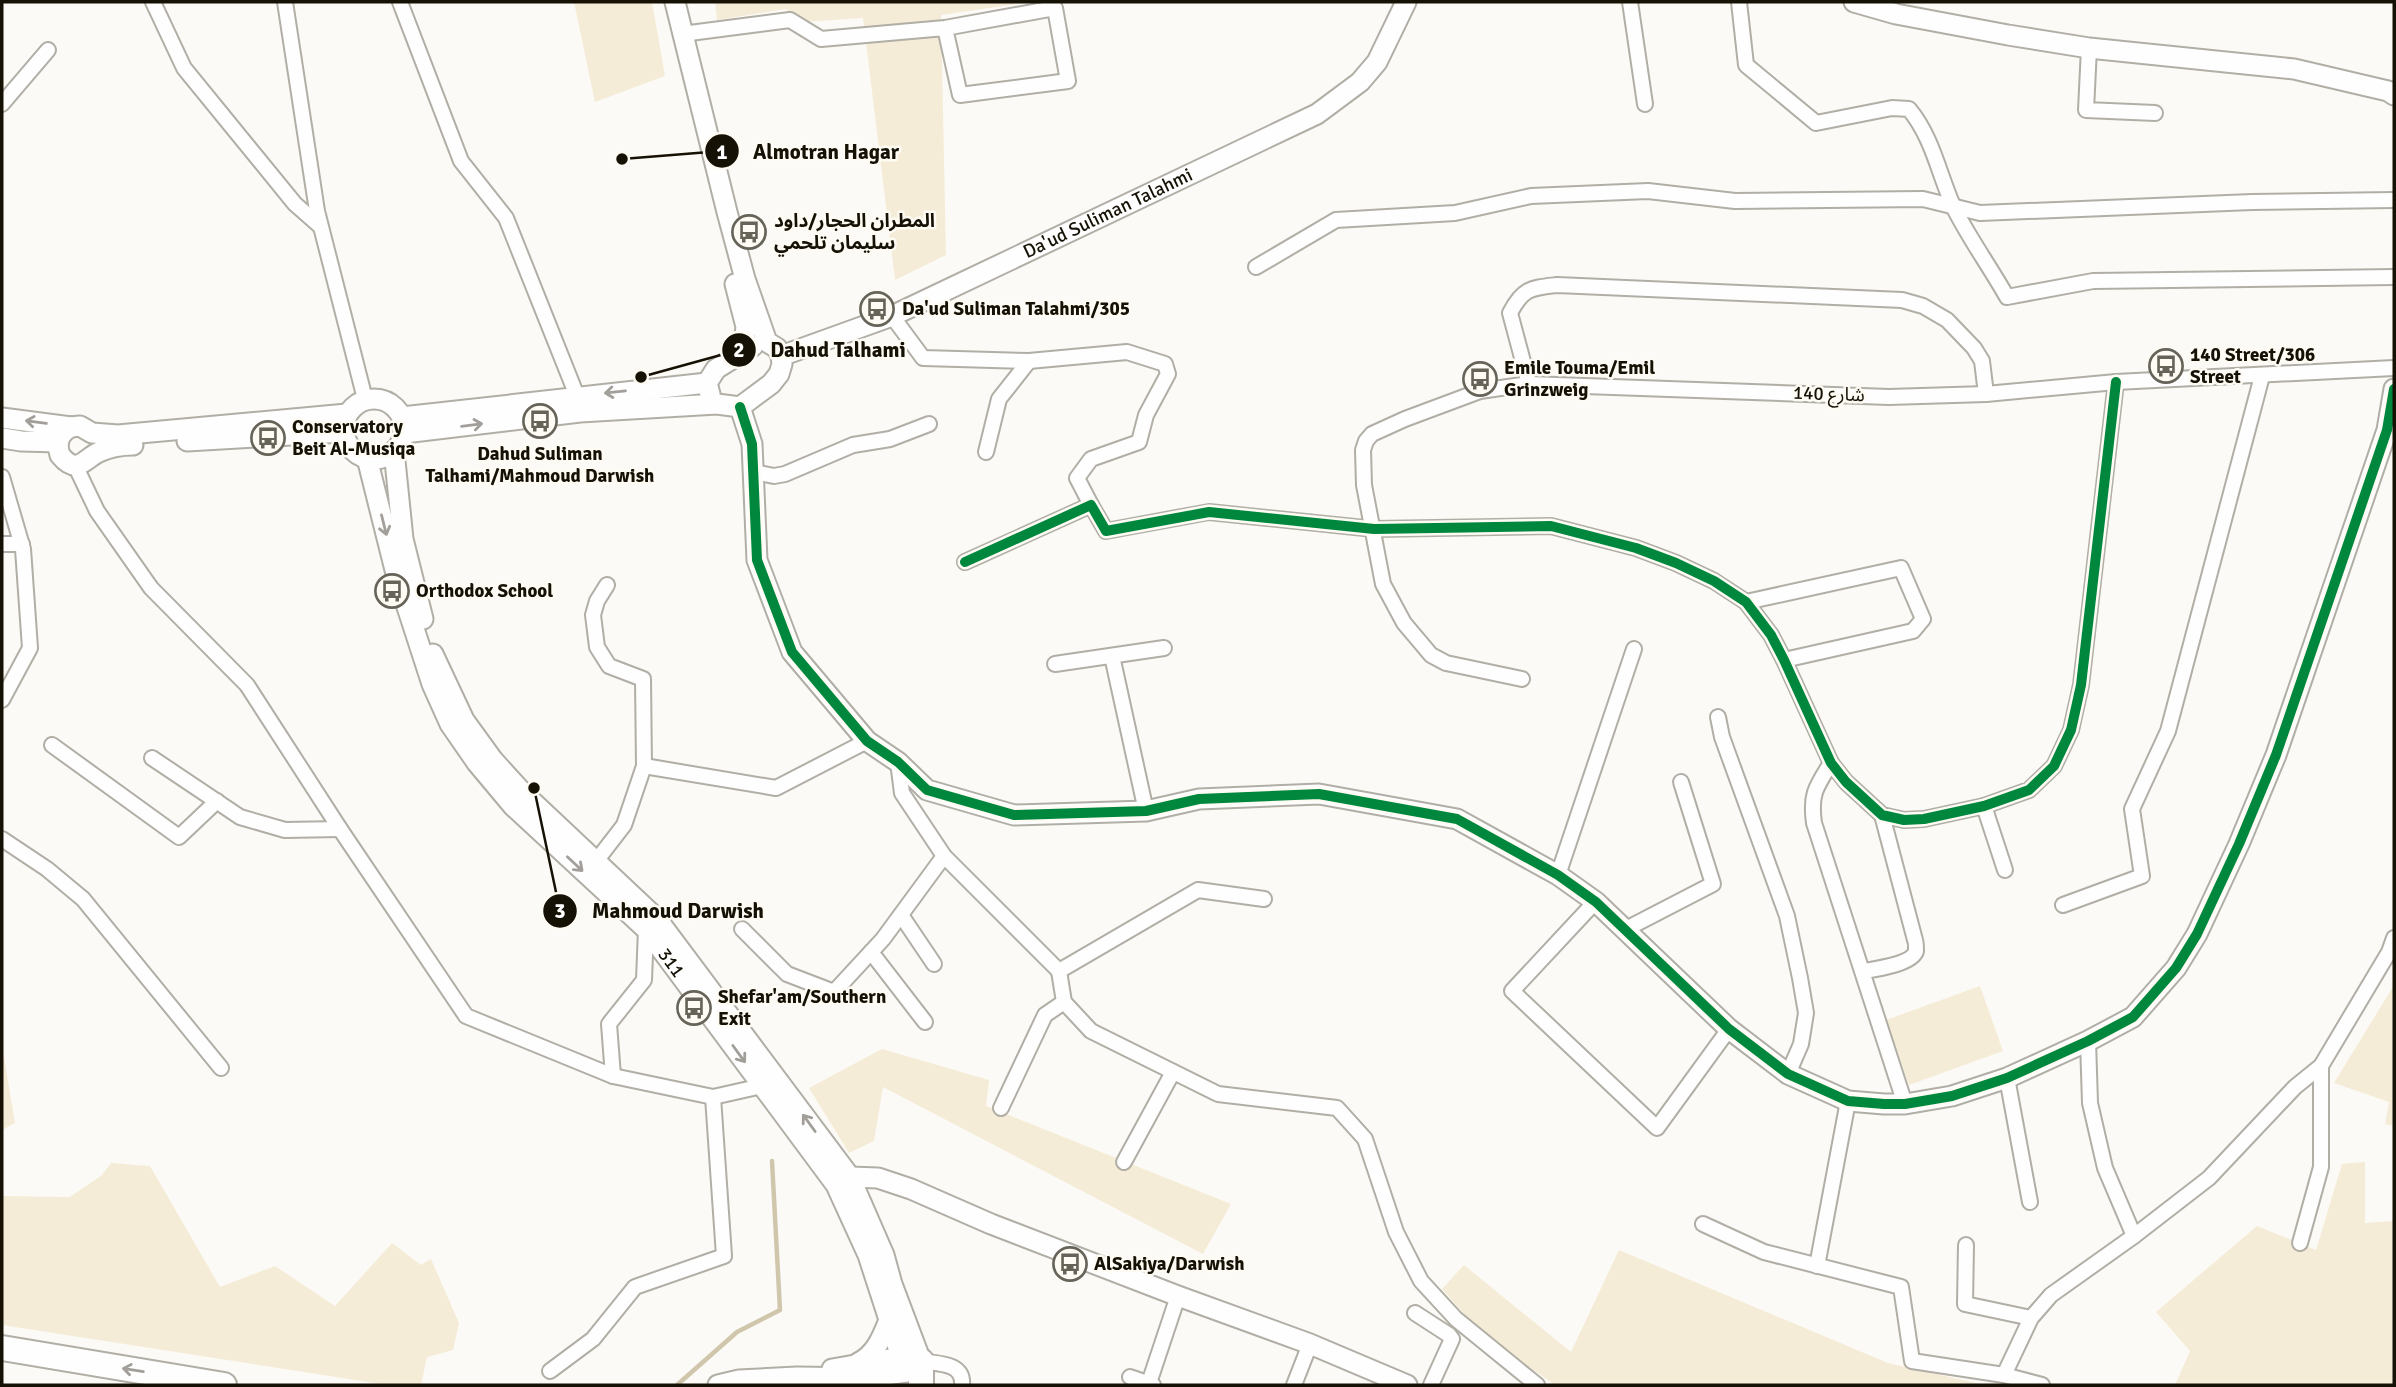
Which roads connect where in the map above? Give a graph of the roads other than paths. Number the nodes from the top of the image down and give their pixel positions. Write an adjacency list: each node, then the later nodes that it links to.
1 (153, 2): 20 (street)
2 (285, 2): 20 (street)
3 (400, 2): 35 (street)
4 (662, 2): 25 (street)
5 (675, 2): 11 (street)
6 (1630, 2): 16 (street)
7 (1739, 2): 19 (street)
8 (1854, 2): 12 (street)
9 (1402, 8): 23 (street, Da'ud Suliman Talahmi)
10 (946, 28): 10 (street); 11 (street)
11 (682, 34): 24 (street)
12 (2090, 48): 14 (street); 17 (street)
13 (48, 50): 15 (street)
14 (2394, 95)
15 (2, 104)
16 (1645, 104)
17 (2155, 113)
18 (2394, 201): 19 (street)
19 (1954, 207): 21 (street); 22 (street)
20 (320, 226): 36 (street)
21 (1256, 267)
22 (2394, 277)
23 (892, 316): 26 (street, Da'ud Suliman Talahmi); 27 (street)
24 (767, 342): 25 (street); 26 (street)
25 (743, 351): 31 (street)
26 (781, 356): 38 (street)
27 (1029, 361): 48 (street); 54 (street)
28 (2394, 368): 29 (street, شارع 140)
29 (2262, 376): 30 (street, شارع 140); 88 (street)
30 (2116, 382): 34 (street, شارع 140); 77 (street)
31 (707, 383): 35 (street, one-way to 35); 37 (street)
32 (1529, 384): 34 (street, شارع 140); 34 (street); 55 (street, شارع 140)
33 (2394, 389): 101 (street)
34 (1986, 394)
35 (577, 396): 42 (street)
36 (365, 399): 40 (street); 42 (street)
37 (717, 404): 38 (street); 42 (street, one-way to 37)
38 (740, 407): 52 (street)
39 (2, 418): 43 (street, one-way to 39)
40 (345, 423): 44 (street); 49 (street); 50 (street)
41 (929, 424): 52 (street)
42 (403, 425): 47 (street)
43 (71, 427): 44 (street); 46 (street)
44 (92, 433): 49 (street)
45 (2, 438): 46 (street)
46 (58, 442): 51 (street)
47 (394, 451): 50 (street); 83 (street, 311)
48 (986, 452)
49 (95, 453): 51 (street)
50 (367, 458): 90 (street, 311, one-way to 90)
51 (75, 465): 80 (street)
52 (754, 472): 69 (street)
53 (2, 477): 57 (street)
54 (1091, 505): 55 (street); 58 (street)
55 (1374, 529): 60 (street); 66 (street, شارع 140)
56 (2, 544): 57 (street)
57 (22, 544): 67 (street)
58 (965, 562)
59 (607, 585): 74 (street)
60 (1746, 602): 64 (street); 64 (street)
61 (1164, 648): 63 (street)
62 (1634, 649): 85 (street)
63 (1112, 656): 65 (street); 78 (street)
64 (1784, 660): 73 (street)
65 (1055, 664)
66 (1522, 679)
67 (4, 691)
68 (1718, 717): 105 (street)
69 (867, 741): 72 (street); 74 (street)
70 (52, 745): 76 (street)
71 (152, 758): 76 (street)
72 (898, 762): 78 (street); 82 (street)
73 (1831, 763): 79 (street); 97 (street)
74 (644, 766): 83 (street)
75 (1681, 782): 92 (street)
76 (217, 801): 80 (street)
77 (1984, 806): 79 (street); 84 (street)
78 (1146, 811): 85 (street)
79 (1882, 815): 97 (street)
80 (340, 830): 106 (street)
81 (2, 839): 103 (street)
82 (944, 856): 89 (street); 96 (street)
83 (597, 860): 108 (street, 311)
84 (2005, 870)
85 (1558, 875): 87 (street)
86 (1264, 899): 96 (street)
87 (1595, 902): 92 (street); 100 (street)
88 (2063, 905)
89 (901, 915): 94 (street); 95 (street)
90 (646, 929): 106 (street); 108 (street, 311, one-way to 108)
91 (742, 929): 94 (street)
92 (1626, 929): 100 (street)
93 (2392, 948): 102 (street)
94 (871, 952): 99 (street)
95 (934, 964)
96 (1059, 971): 98 (street)
97 (1864, 971): 111 (street)
98 (1064, 1002): 104 (street); 112 (street)
99 (925, 1022)
100 (1729, 1029): 105 (street)
101 (2088, 1041): 107 (street); 117 (street)
102 (2321, 1066): 117 (street); 118 (street)
103 (221, 1068)
104 (1173, 1072): 113 (street); 139 (street)
105 (1788, 1074): 110 (street)
106 (613, 1076): 109 (street)
107 (2007, 1078): 111 (street); 115 (street)
108 (768, 1081): 109 (street); 114 (street, 311)
109 (713, 1097): 127 (street)
110 (1849, 1101): 111 (street); 120 (street)
111 (1905, 1104)
112 (1000, 1108)
113 (1124, 1162)
114 (843, 1181): 121 (street); 124 (street, 311); 128 (street, 311)
115 (2030, 1202)
116 (1703, 1224): 120 (street)
117 (2134, 1236): 123 (street)
118 (2300, 1243)
119 (1966, 1245): 123 (street)
120 (1817, 1266): 130 (street)
121 (1178, 1296): 125 (street); 132 (street)
122 (1415, 1313): 138 (street)
123 (2031, 1318): 130 (street)
124 (888, 1320): 128 (street, 311); 129 (street)
125 (1310, 1344): 136 (street); 137 (street)
126 (2, 1348): 133 (highway, one-way to 126)
127 (550, 1371)
128 (911, 1372): 129 (street); 135 (street)
129 (866, 1376): 134 (street)
130 (2004, 1376): 140 (street)
131 (1130, 1377): 132 (street)
132 (1151, 1384)
133 (224, 1385)
134 (718, 1385)
135 (962, 1385)
136 (1294, 1385)
137 (1407, 1385)
138 (1431, 1385)
139 (1537, 1385)
140 (2042, 1385)

